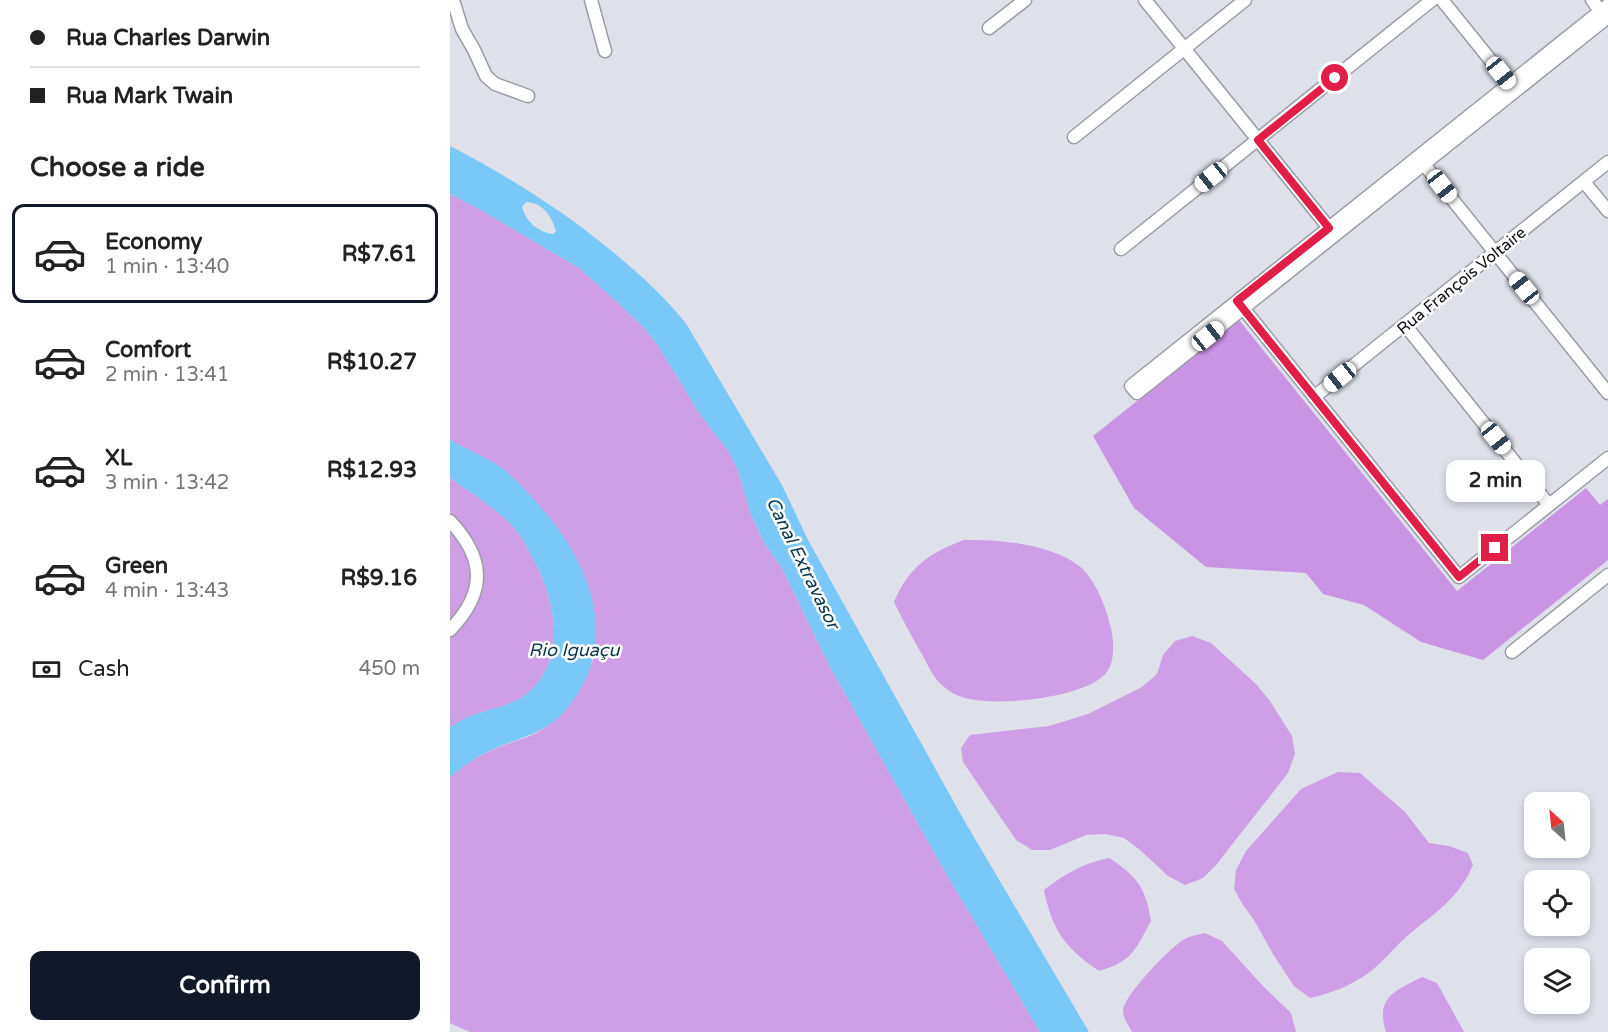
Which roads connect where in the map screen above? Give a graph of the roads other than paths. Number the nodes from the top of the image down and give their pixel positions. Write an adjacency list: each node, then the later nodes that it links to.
1 (453, 0): 14 (street)
2 (591, 0): 12 (street)
3 (1145, 0): 11 (street)
4 (1245, 0): 11 (street)
5 (1431, 0): 16 (street)
6 (1442, 0): 13 (street)
7 (1592, 0): 9 (street)
8 (1023, 1): 10 (street)
9 (1606, 14): 13 (street)
10 (989, 28)
11 (1184, 49): 15 (street); 16 (street)
12 (605, 51)
13 (1512, 87): 17 (street)
14 (528, 96)
15 (1074, 137)
16 (1258, 140): 21 (street); 22 (street)
17 (1421, 160): 21 (street); 23 (street)
18 (1608, 162): 19 (street, Rua François Voltaire)
19 (1584, 182): 20 (street); 23 (street, Rua François Voltaire)
20 (1608, 211)
21 (1332, 231): 24 (street)
22 (1121, 249)
23 (1496, 252): 25 (street, Rua François Voltaire); 26 (street)
24 (1240, 304): 24 (street); 27 (street)
25 (1405, 325): 27 (street, Rua François Voltaire); 29 (street)
26 (1608, 393)
27 (1314, 397): 29 (street)
28 (1608, 458): 29 (street)
29 (1549, 505)
30 (450, 521): 32 (street)
31 (1608, 575): 33 (street)
32 (450, 630)
33 (1512, 651)

